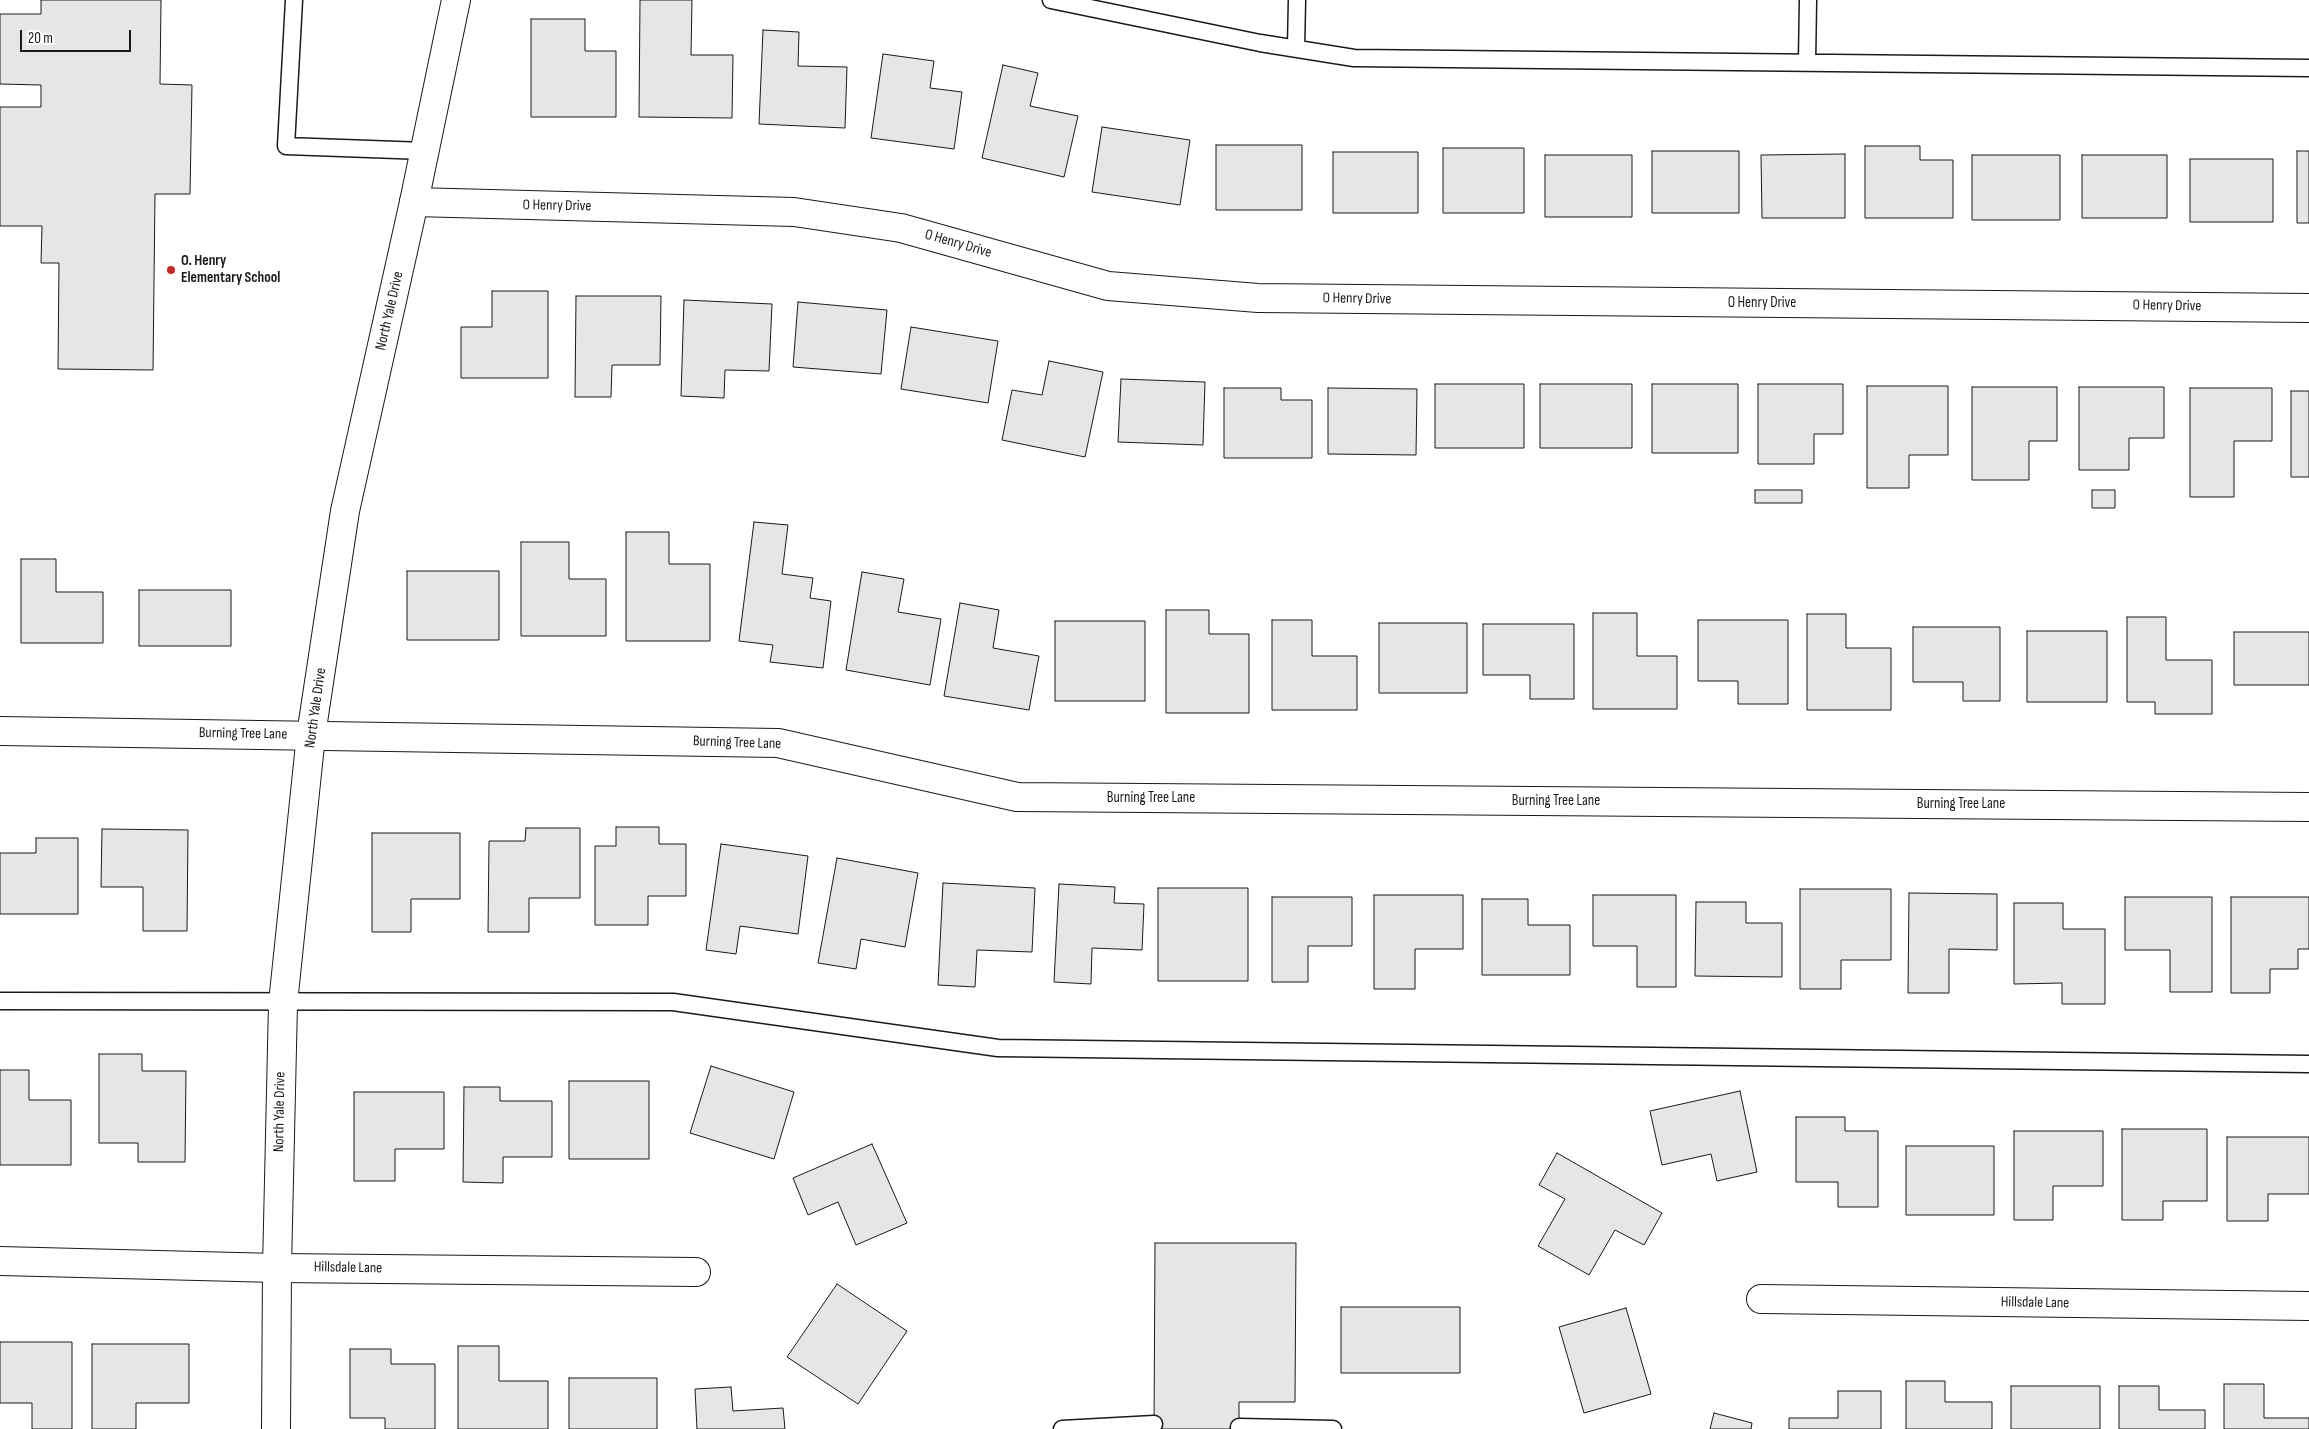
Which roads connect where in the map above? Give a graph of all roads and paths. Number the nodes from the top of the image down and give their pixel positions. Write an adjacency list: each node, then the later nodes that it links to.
1 (294, 0): 9 (lane)
2 (456, 0): 9 (street, North Yale Drive)
3 (1051, 0): 6 (lane)
4 (1297, 0): 6 (lane)
5 (1808, 0): 7 (lane)
6 (1296, 48): 7 (lane)
7 (1807, 62): 8 (lane)
8 (2309, 68)
9 (425, 151): 10 (street, North Yale Drive)
10 (414, 202): 11 (street, O Henry Drive); 13 (street, North Yale Drive)
11 (2309, 308)
12 (0, 731): 13 (street, Burning Tree Lane)
13 (311, 735): 14 (street, Burning Tree Lane); 16 (street, North Yale Drive)
14 (2309, 807)
15 (0, 1001): 16 (lane)
16 (283, 1003): 17 (lane); 19 (street, North Yale Drive)
17 (2309, 1064)
18 (0, 1262): 19 (street, Hillsdale Lane)
19 (276, 1268): 20 (street, Hillsdale Lane); 25 (street, North Yale Drive)
20 (696, 1272)
21 (1761, 1299): 22 (street, Hillsdale Lane)
22 (2309, 1306)
23 (1154, 1424): 26 (lane)
24 (1239, 1427): 27 (lane)
25 (276, 1429)
26 (1062, 1429)
27 (1333, 1429)

